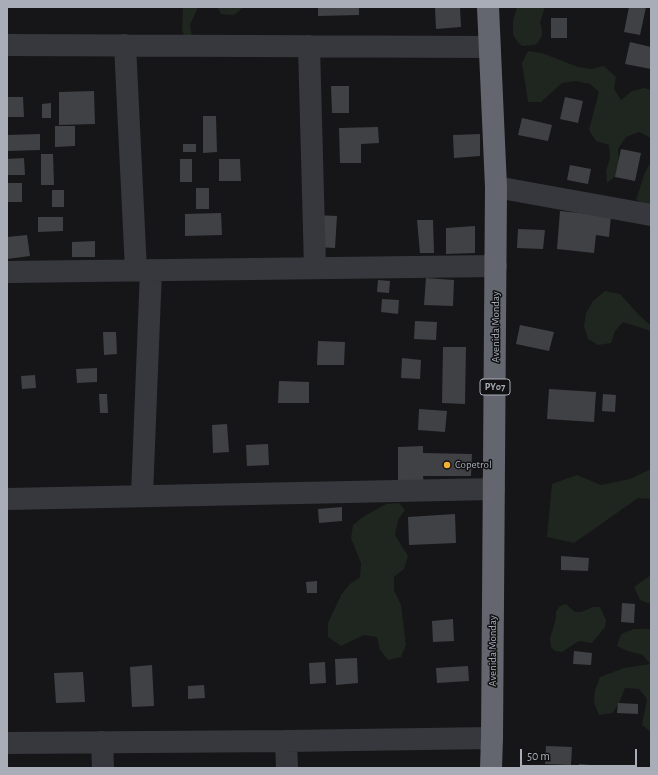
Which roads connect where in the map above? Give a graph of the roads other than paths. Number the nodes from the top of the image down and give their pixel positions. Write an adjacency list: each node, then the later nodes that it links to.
1 (488, 7): 5 (highway, Avenida Monday / PY07)
2 (7, 44): 3 (street)
3 (125, 45): 4 (street); 10 (street)
4 (309, 46): 5 (street); 9 (street)
5 (489, 47): 6 (highway, Avenida Monday / PY07)
6 (496, 187): 7 (street); 8 (highway, Avenida Monday / PY07)
7 (651, 215)
8 (496, 266): 9 (street); 12 (highway, Avenida Monday / PY07)
9 (315, 268): 10 (street)
10 (144, 270): 11 (street); 13 (street)
11 (7, 272)
12 (494, 488): 13 (street); 15 (highway, Avenida Monday / PY07)
13 (142, 495): 14 (street)
14 (7, 499)
15 (492, 738): 16 (street); 21 (highway, Avenida Monday / PY07)
16 (286, 741): 17 (street); 20 (street)
17 (102, 742): 18 (street); 19 (street)
18 (7, 743)
19 (103, 768)
20 (287, 768)
21 (491, 768)

